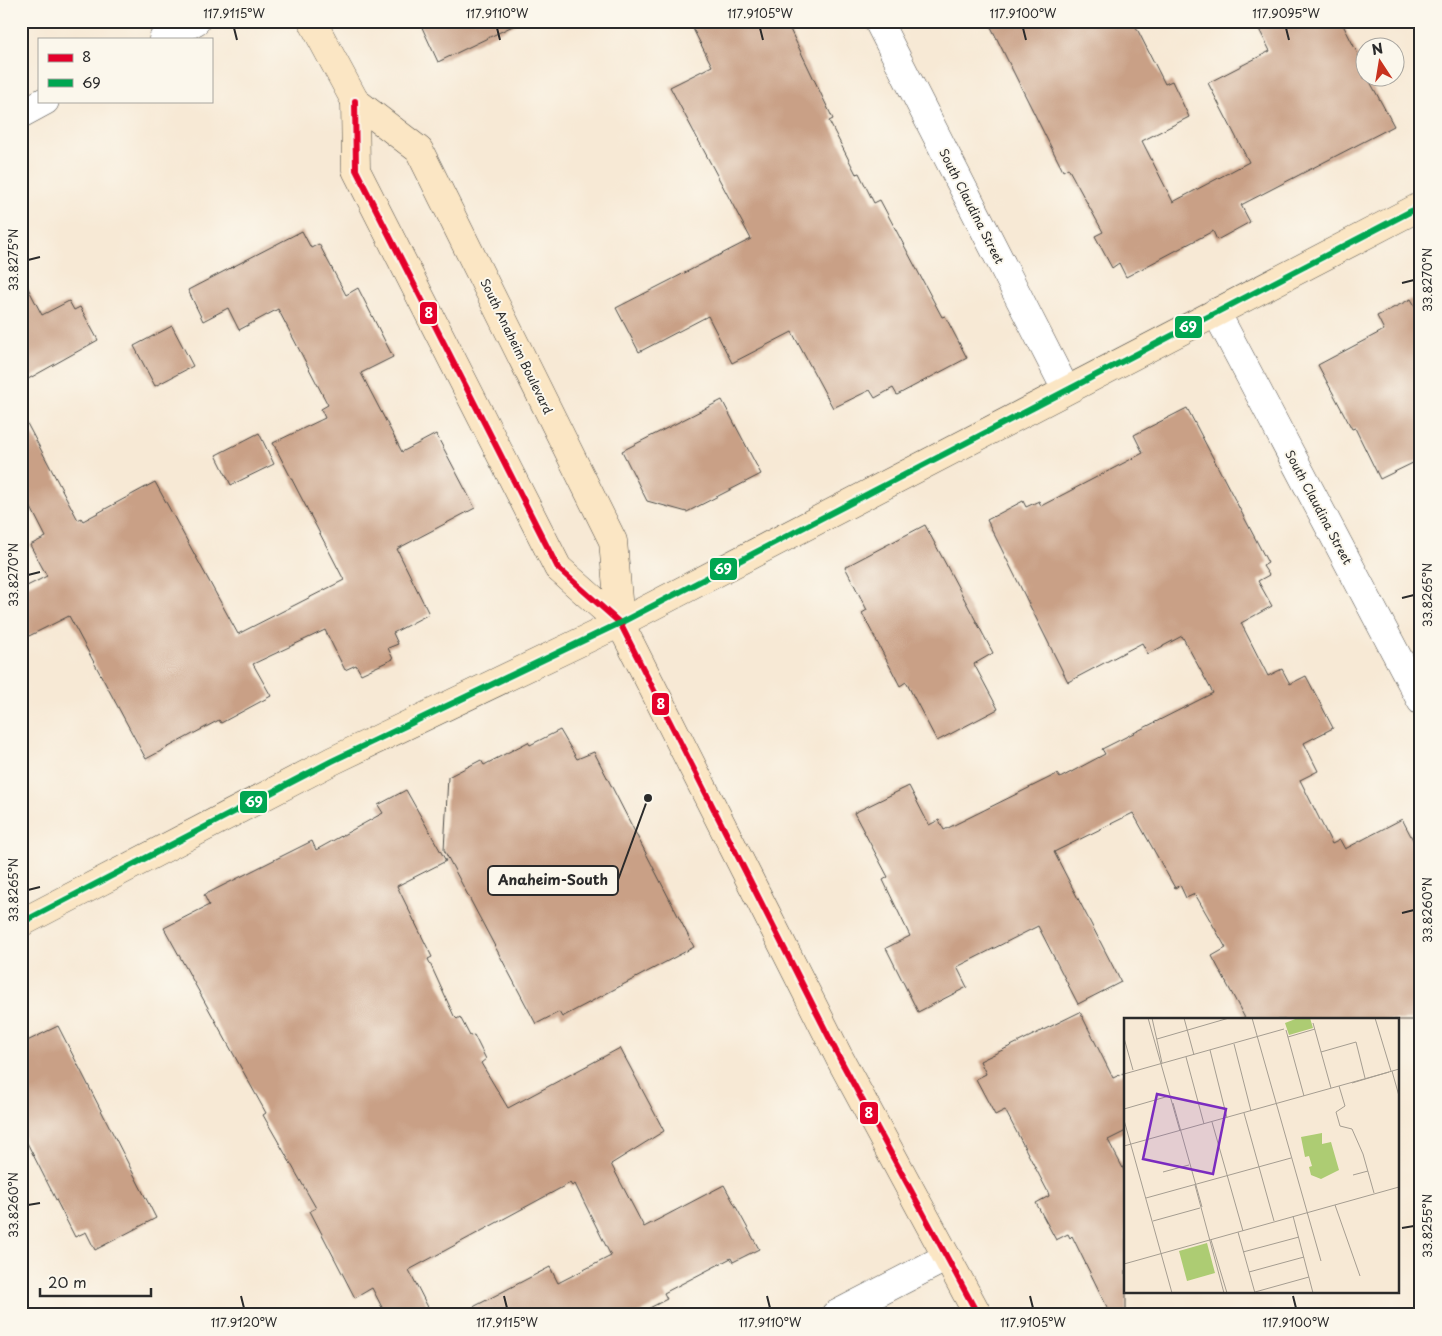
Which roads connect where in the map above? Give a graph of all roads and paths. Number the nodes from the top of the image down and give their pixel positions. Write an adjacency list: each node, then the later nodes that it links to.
1 (196, 21): 4 (street)
2 (312, 21): 5 (main road, South Anaheim Boulevard)
3 (878, 21): 10 (street, South Claudina Street)
4 (165, 38)
5 (355, 101): 11 (main road, South Anaheim Boulevard); 11 (main road, South Anaheim Boulevard)
6 (43, 102): 7 (street)
7 (21, 114)
8 (1421, 206): 9 (main road)
9 (1216, 312): 10 (main road); 12 (street, South Claudina Street)
10 (1066, 390): 11 (main road)
11 (620, 623): 13 (main road); 14 (main road, South Anaheim Boulevard)
12 (1421, 702)
13 (21, 923)
14 (947, 1257): 15 (street); 16 (main road, South Anaheim Boulevard)
15 (835, 1315)
16 (978, 1315)

